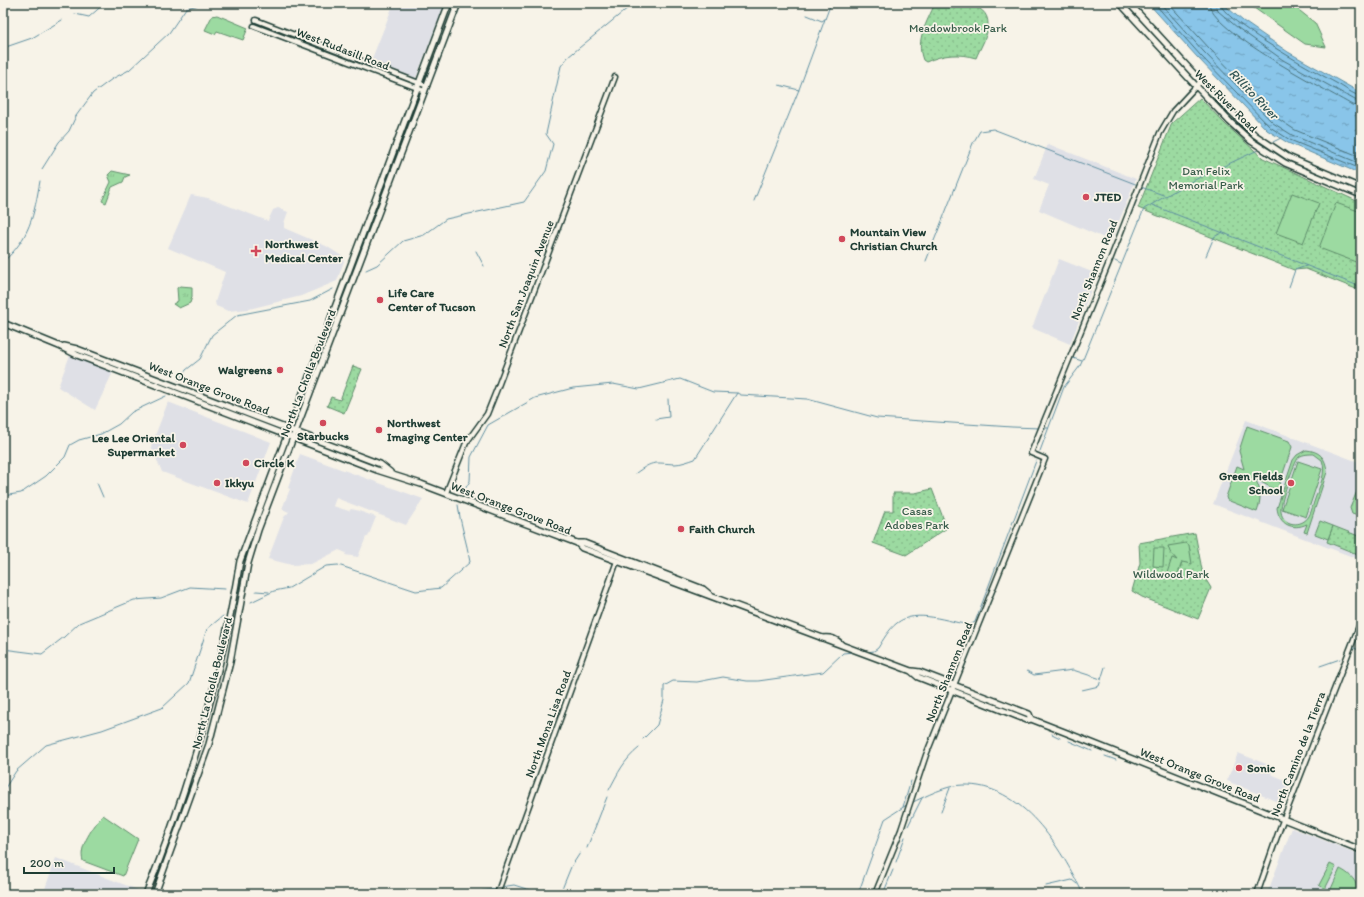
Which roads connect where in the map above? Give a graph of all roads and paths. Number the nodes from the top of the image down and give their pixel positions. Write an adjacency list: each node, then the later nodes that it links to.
1 (449, 3): 9 (main road, North La Cholla Boulevard)
2 (458, 3): 11 (main road, North La Cholla Boulevard)
3 (1120, 3): 10 (main road, West River Road)
4 (1129, 3): 8 (main road, West River Road)
5 (256, 20): 9 (street, West Rudasill Road)
6 (254, 26): 9 (street, West Rudasill Road)
7 (615, 77): 23 (street, North San Joaquin Avenue)
8 (1201, 81): 10 (street, North Shannon Road); 12 (main road, West River Road)
9 (417, 85): 11 (street, West Rudasill Road); 18 (main road, North La Cholla Boulevard)
10 (1196, 86): 13 (main road, West River Road); 28 (street, North Shannon Road)
11 (426, 89): 19 (main road, North La Cholla Boulevard)
12 (1361, 188)
13 (1361, 195)
14 (3, 323): 15 (main road, West Orange Grove Road)
15 (60, 346): 16 (main road, West Orange Grove Road); 17 (main road, West Orange Grove Road)
16 (166, 390): 17 (main road); 20 (main road, West Orange Grove Road)
17 (205, 397): 18 (main road, West Orange Grove Road)
18 (288, 429): 19 (main road, West Orange Grove Road); 20 (main road, North La Cholla Boulevard)
19 (296, 432): 21 (main road, North La Cholla Boulevard); 22 (main road, West Orange Grove Road)
20 (286, 436): 21 (main road, West Orange Grove Road); 31 (main road, North La Cholla Boulevard)
21 (293, 439): 22 (main road, West Orange Grove Road); 32 (main road, North La Cholla Boulevard)
22 (393, 474): 23 (main road, West Orange Grove Road)
23 (446, 493): 24 (main road, West Orange Grove Road)
24 (577, 543): 25 (main road, West Orange Grove Road); 26 (main road, West Orange Grove Road)
25 (617, 561): 26 (main road, West Orange Grove Road); 33 (street, North Mona Lisa Road)
26 (710, 595): 28 (main road, West Orange Grove Road)
27 (1361, 621): 29 (street, North Camino de la Tierra)
28 (954, 687): 29 (main road, West Orange Grove Road); 34 (street, North Shannon Road)
29 (1284, 819): 30 (main road, West Orange Grove Road); 35 (street, North Camino de la Tierra)
30 (1361, 850)
31 (146, 894)
32 (155, 894)
33 (497, 894)
34 (875, 894)
35 (1257, 894)

